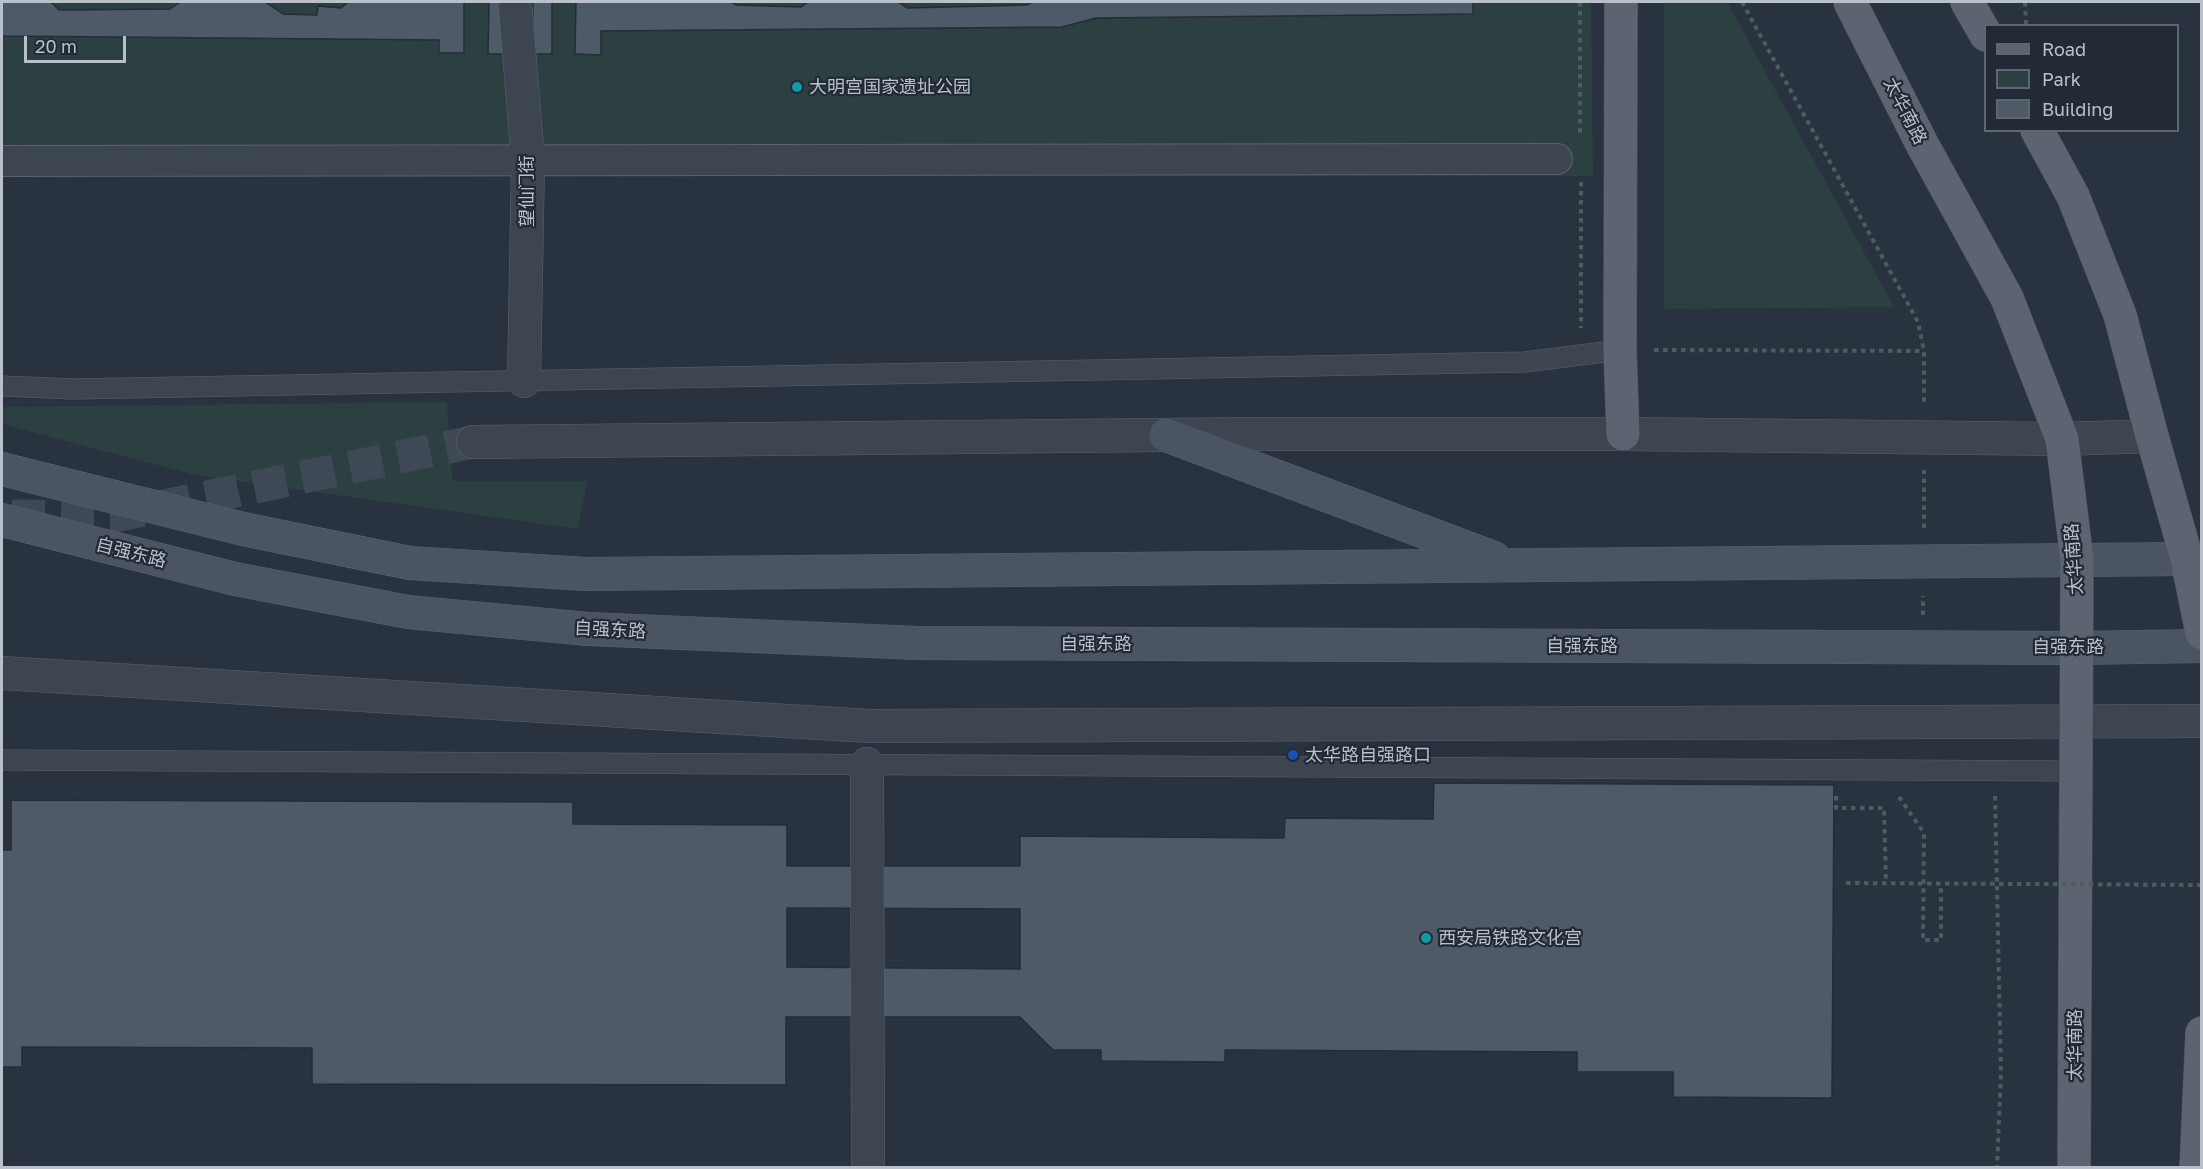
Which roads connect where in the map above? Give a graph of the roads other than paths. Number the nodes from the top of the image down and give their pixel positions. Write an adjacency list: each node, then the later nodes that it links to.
1 (515, 2): 9 (street, 望仙门街)
2 (1621, 2): 10 (main road)
3 (1850, 2): 16 (main road, 太华南路)
4 (1967, 2): 5 (main road)
5 (1984, 32)
6 (2038, 132): 15 (main road)
7 (1557, 159): 9 (street)
8 (2, 161): 9 (street)
9 (528, 161): 11 (street, 望仙门街)
10 (1620, 350): 11 (lane); 13 (main road)
11 (524, 381): 12 (lane)
12 (2, 386)
13 (1623, 434): 14 (street); 16 (street)
14 (1166, 435): 17 (street); 22 (main road)
15 (2152, 436): 16 (street); 20 (main road)
16 (2062, 439): 21 (main road, 太华南路)
17 (473, 442)
18 (2, 469): 22 (main road)
19 (2, 520): 25 (main road, 自强东路)
20 (2187, 559): 21 (main road); 23 (main road)
21 (2077, 560): 22 (main road); 25 (main road, 太华南路)
22 (1513, 565)
23 (2202, 633)
24 (2202, 646): 25 (main road, 自强东路)
25 (2077, 648): 28 (main road, 太华南路)
26 (2, 673): 28 (street)
27 (2202, 721): 28 (street)
28 (2076, 723): 31 (main road, 太华南路)
29 (2, 760): 30 (lane)
30 (867, 764): 31 (lane); 33 (street)
31 (2076, 771): 34 (main road, 太华南路)
32 (2202, 1033): 35 (main road)
33 (868, 1167)
34 (2074, 1167)
35 (2196, 1167)

